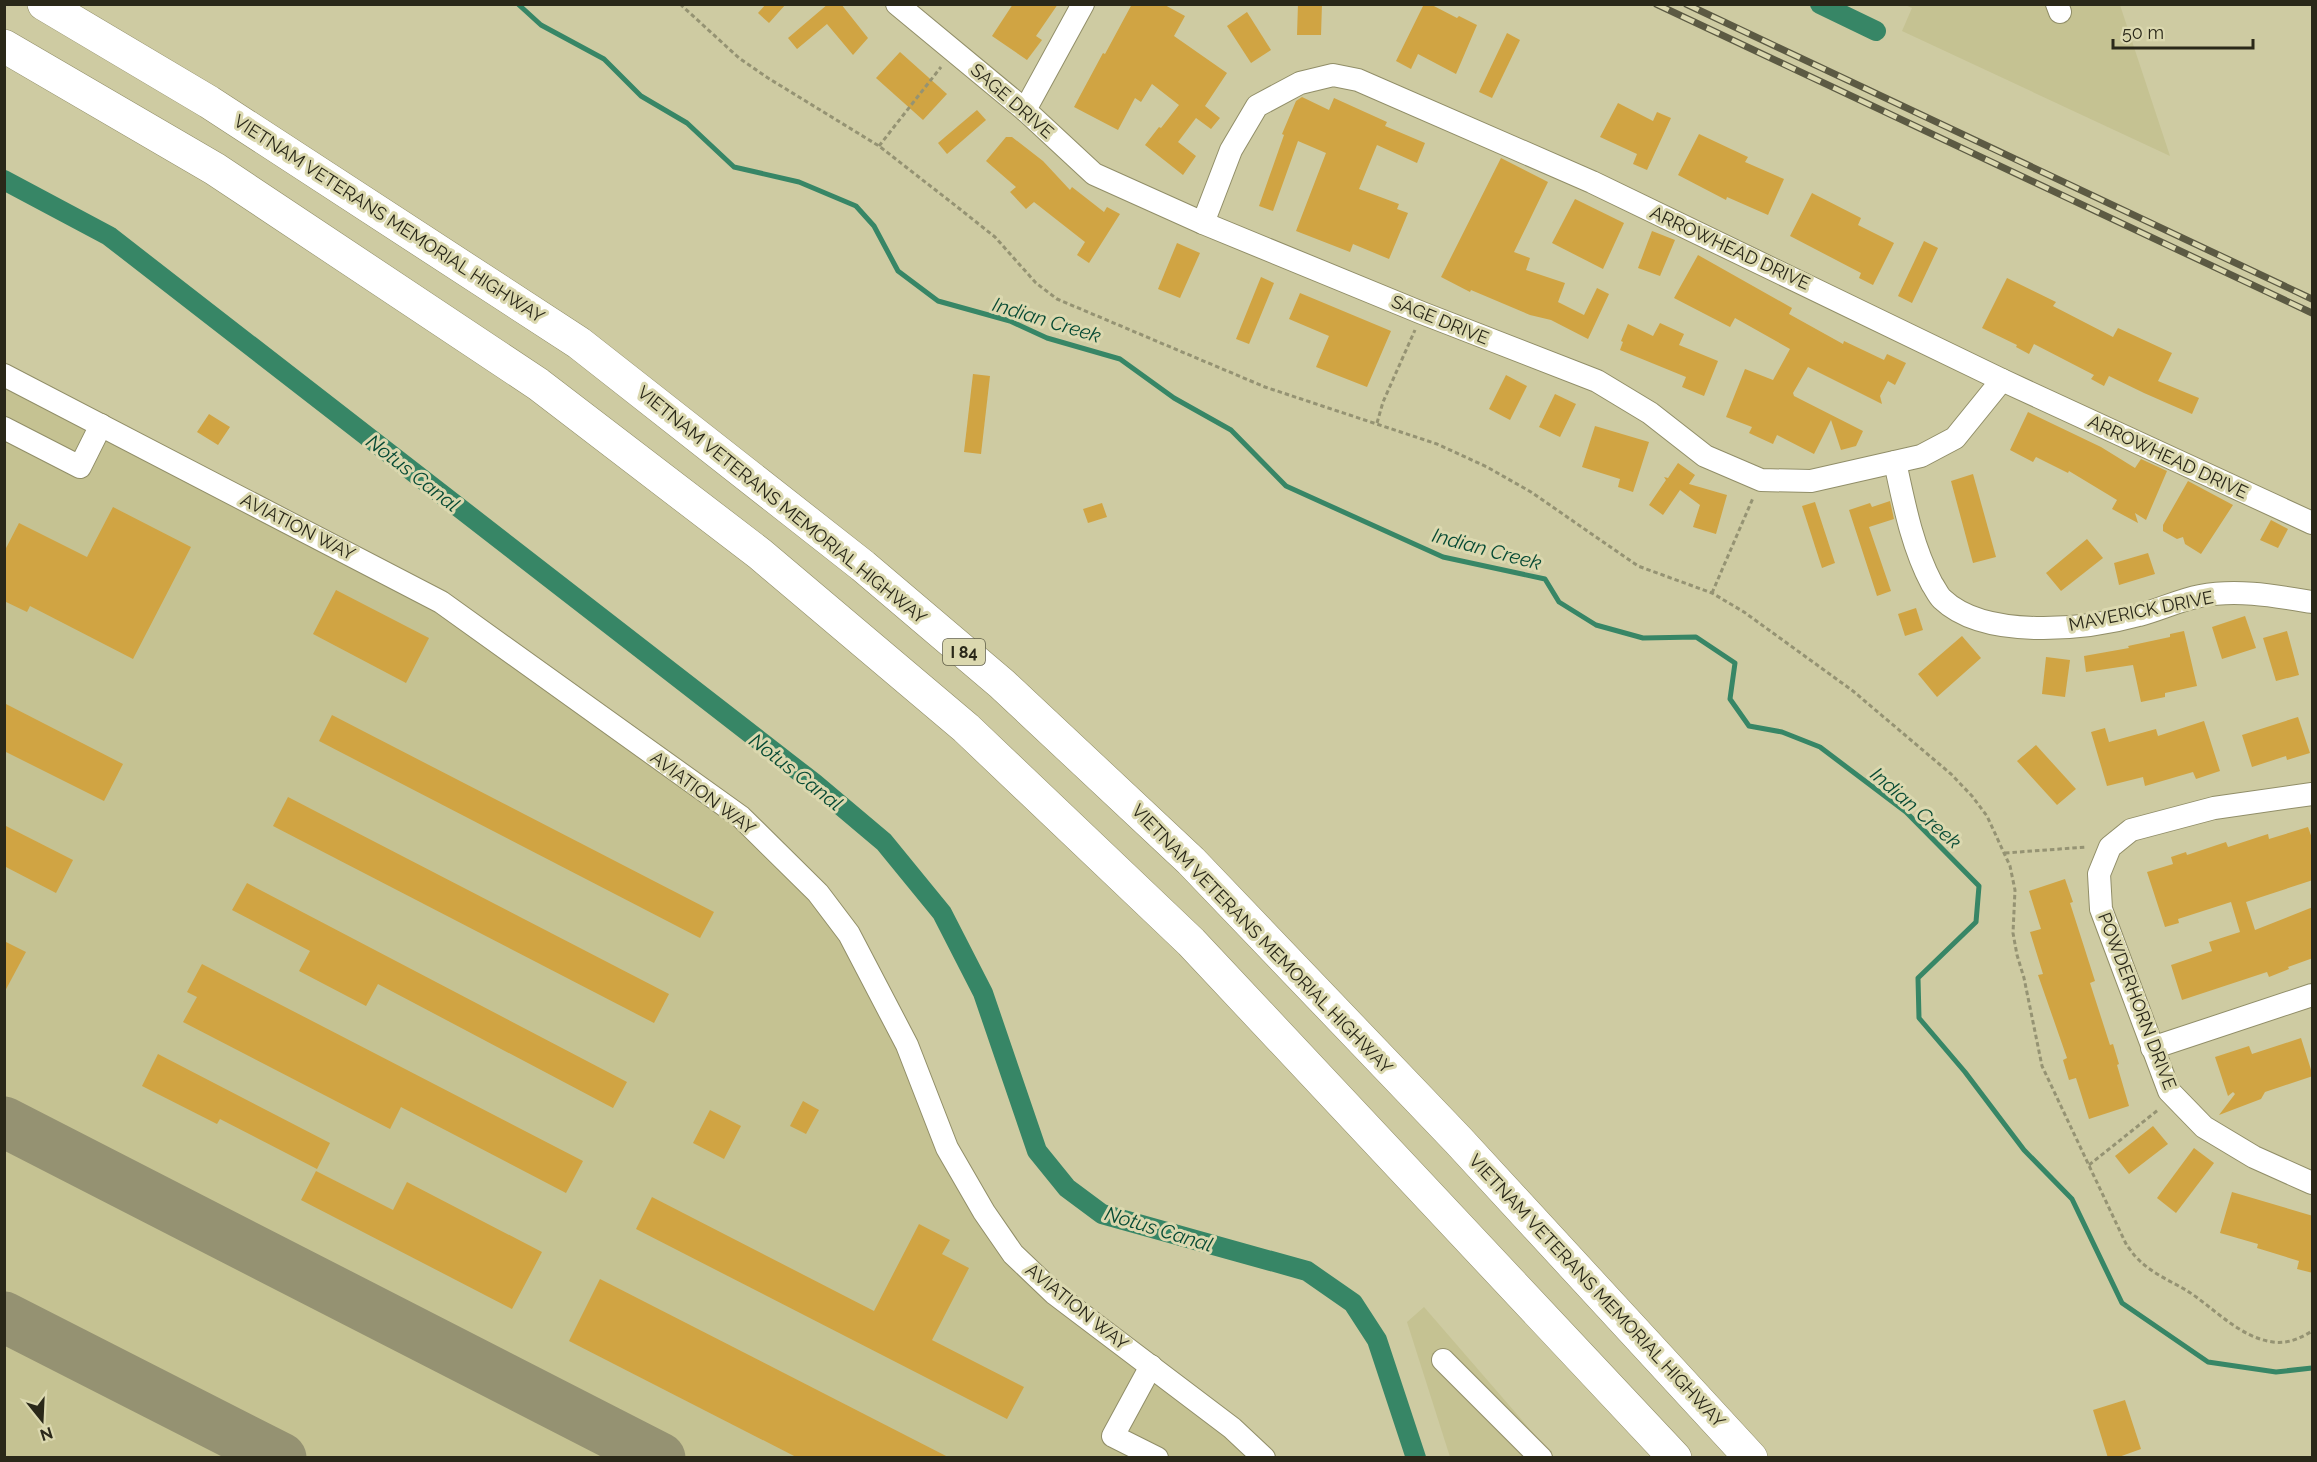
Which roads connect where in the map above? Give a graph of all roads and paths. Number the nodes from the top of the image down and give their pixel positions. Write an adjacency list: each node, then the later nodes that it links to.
1 (44, 4): 36 (highway, VIETNAM VETERANS MEMORIAL HIGHWAY / I 84)
2 (680, 4): 8 (path)
3 (897, 4): 6 (street, SAGE DRIVE)
4 (1083, 4): 7 (street)
5 (4, 46): 35 (highway)
6 (953, 52): 7 (street, SAGE DRIVE); 8 (path)
7 (1025, 110): 9 (street, SAGE DRIVE)
8 (879, 146): 13 (path)
9 (1203, 223): 10 (street, SAGE DRIVE); 12 (street, ARROWHEAD DRIVE)
10 (1422, 314): 13 (path); 17 (street, SAGE DRIVE)
11 (4, 375): 14 (street, AVIATION WAY)
12 (2002, 380): 16 (street, SAGE DRIVE); 18 (street, ARROWHEAD DRIVE)
13 (1377, 423): 19 (path)
14 (101, 425): 15 (street); 31 (street, AVIATION WAY)
15 (4, 428)
16 (1895, 462): 17 (street, SAGE DRIVE); 20 (street, MAVERICK DRIVE)
17 (1761, 480): 19 (path)
18 (2313, 524)
19 (1712, 593): 23 (path)
20 (2313, 602)
21 (2313, 794): 22 (street)
22 (2110, 847): 23 (path); 25 (street, POWDERHORN DRIVE)
23 (2005, 853): 27 (path)
24 (2313, 995): 25 (street)
25 (2152, 1048): 26 (street, POWDERHORN DRIVE)
26 (2174, 1097): 27 (path); 28 (street, POWDERHORN DRIVE)
27 (2089, 1165): 29 (path)
28 (2313, 1183)
29 (2313, 1331)
30 (1443, 1360): 34 (street)
31 (1151, 1366): 32 (street); 33 (street, AVIATION WAY)
32 (1157, 1458)
33 (1264, 1458)
34 (1541, 1458)
35 (1674, 1458)
36 (1751, 1458)

